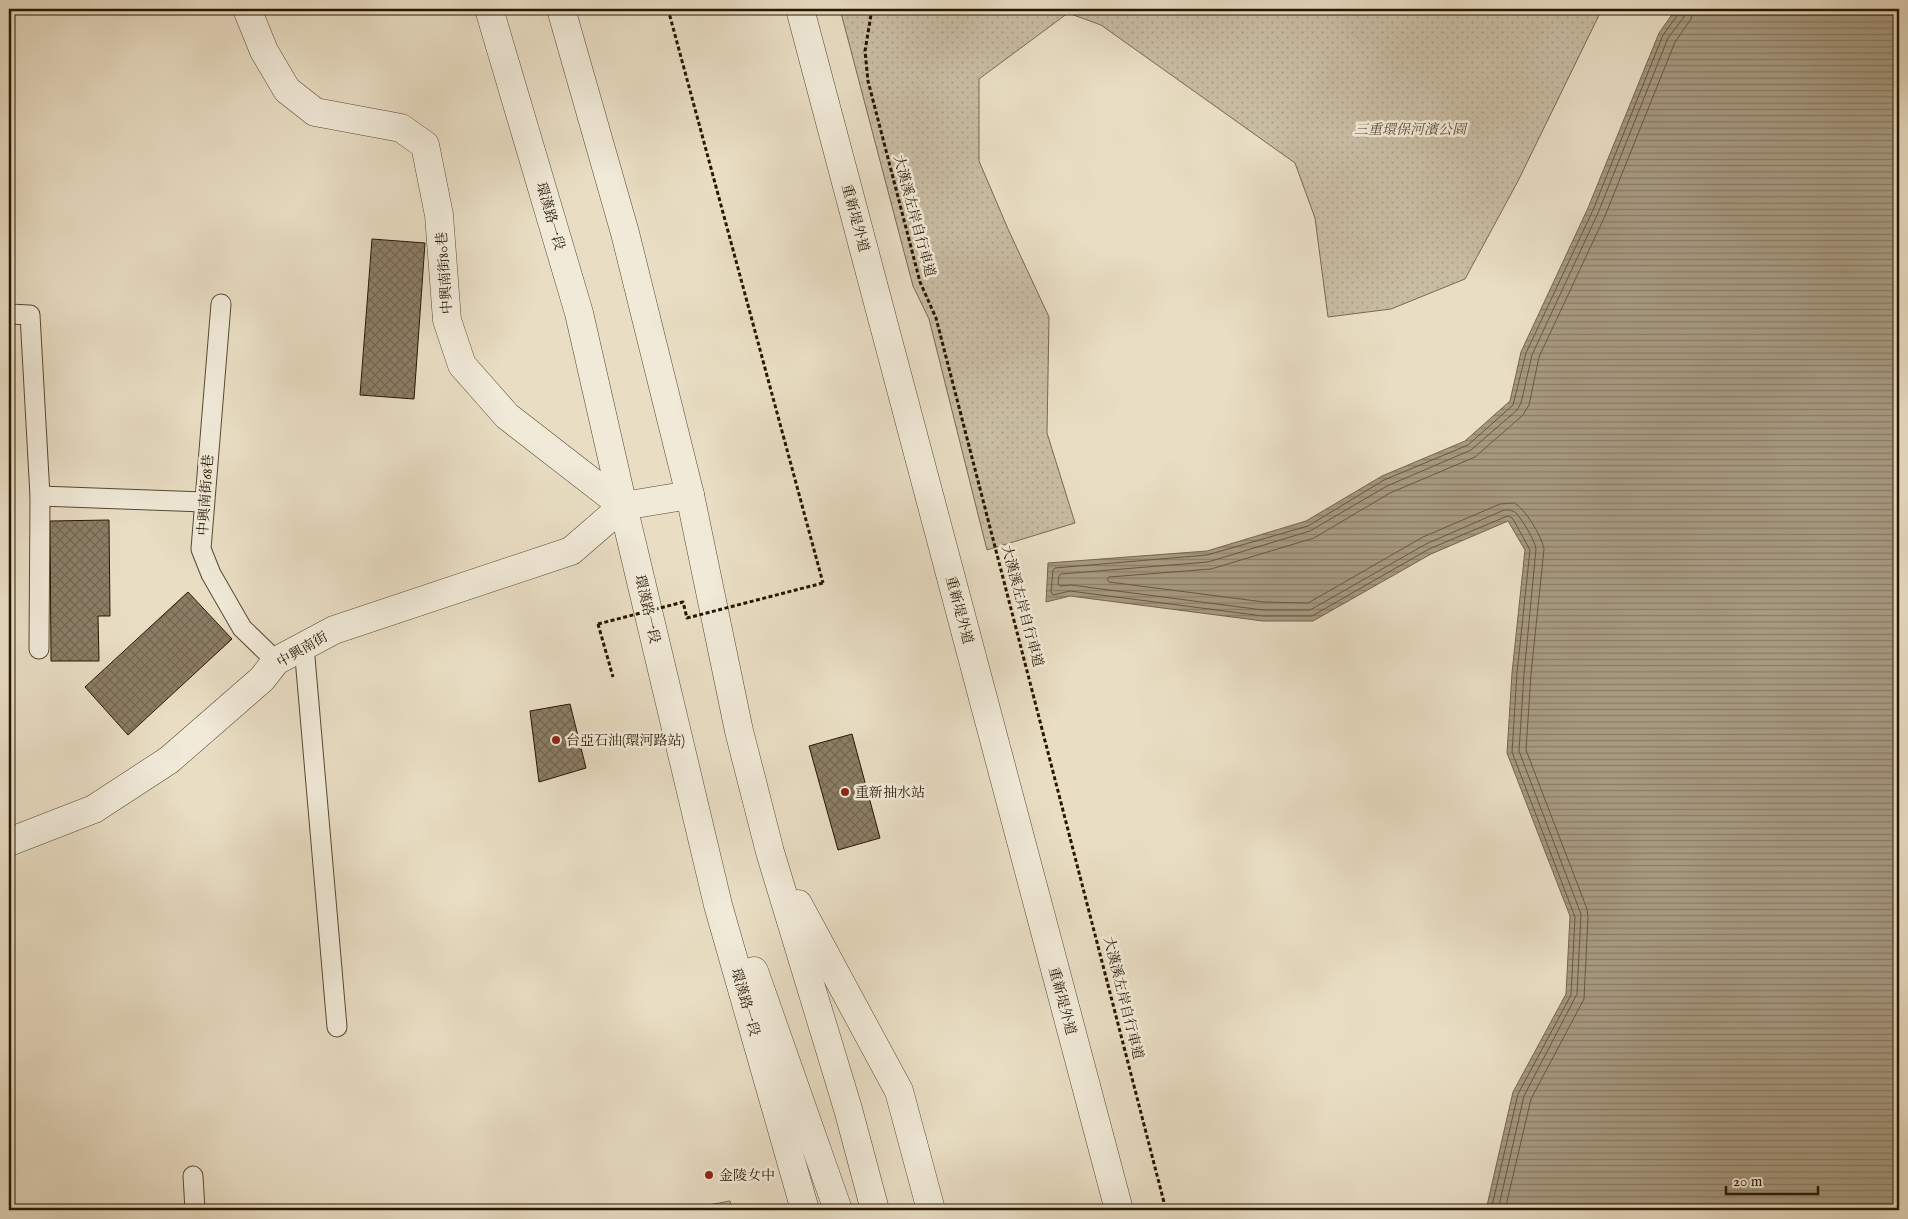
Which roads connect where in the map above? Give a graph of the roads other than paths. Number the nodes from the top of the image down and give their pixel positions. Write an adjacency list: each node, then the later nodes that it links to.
1 (247, 9): 10 (street, 中興南街80巷)
2 (489, 9): 10 (street, 環漢路一段)
3 (560, 9): 7 (street)
4 (800, 9): 24 (street, 重新堤外道)
5 (221, 304): 9 (lane, 中興南街68巷)
6 (9, 314): 8 (lane)
7 (690, 495): 10 (street); 15 (street)
8 (40, 496): 9 (lane); 12 (lane)
9 (204, 502): 13 (lane, 中興南街68巷)
10 (623, 506): 11 (street, 中興南街); 16 (street, 環漢路一段)
11 (304, 646): 13 (street, 中興南街); 17 (lane)
12 (39, 649)
13 (276, 661): 14 (street, 中興南街)
14 (9, 842)
15 (770, 852): 22 (street); 23 (street)
16 (718, 905): 19 (street); 21 (street, 環漢路一段)
17 (336, 1027)
18 (193, 1176): 20 (lane)
19 (836, 1203)
20 (195, 1210)
21 (805, 1210)
22 (875, 1210)
23 (931, 1210)
24 (1119, 1210)

